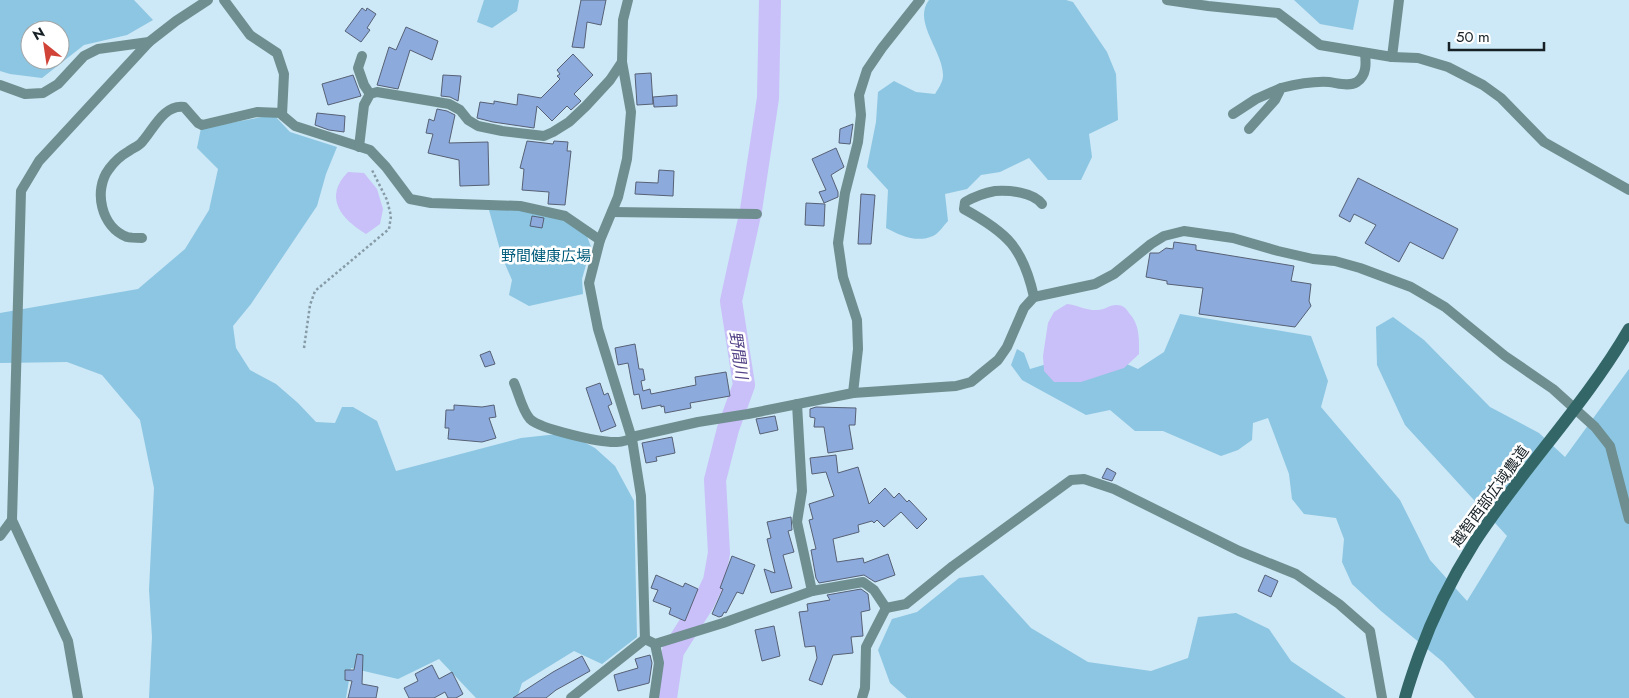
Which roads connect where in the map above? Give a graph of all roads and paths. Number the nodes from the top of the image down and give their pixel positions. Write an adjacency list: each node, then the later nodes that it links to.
1 (208, 0): 7 (street)
2 (224, 0): 15 (street)
3 (628, 0): 11 (street)
4 (920, 0): 29 (street)
5 (1167, 0): 8 (street)
6 (1399, 0): 10 (street)
7 (149, 42): 12 (street); 34 (street)
8 (1365, 53): 10 (street); 13 (street)
9 (362, 56): 14 (street)
10 (1392, 57): 19 (street)
11 (622, 62): 14 (street); 21 (street)
12 (0, 85)
13 (1282, 88): 16 (street); 17 (street)
14 (370, 94): 18 (street)
15 (282, 113): 18 (street); 23 (street)
16 (1233, 114)
17 (1249, 129)
18 (363, 148): 24 (street); 27 (path)
19 (1629, 190)
20 (1042, 204): 25 (street)
21 (612, 212): 22 (street); 24 (street)
22 (757, 214)
23 (142, 238)
24 (600, 240): 32 (street)
25 (1034, 297): 29 (street); 31 (street)
26 (1629, 328): 31 (street, 越智西部広域農道)
27 (304, 348)
28 (514, 383): 32 (street)
29 (853, 392): 30 (street)
30 (797, 404): 32 (street); 36 (street)
31 (1575, 409): 33 (street); 45 (street, 越智西部広域農道)
32 (632, 438): 38 (street)
33 (1629, 519)
34 (12, 520): 35 (street); 40 (street)
35 (0, 536)
36 (812, 591): 37 (street); 39 (street)
37 (886, 608): 43 (street); 44 (street)
38 (645, 639): 39 (street); 41 (street)
39 (655, 644): 42 (street)
40 (78, 698)
41 (571, 698)
42 (654, 698)
43 (862, 698)
44 (1382, 698)
45 (1405, 698)

